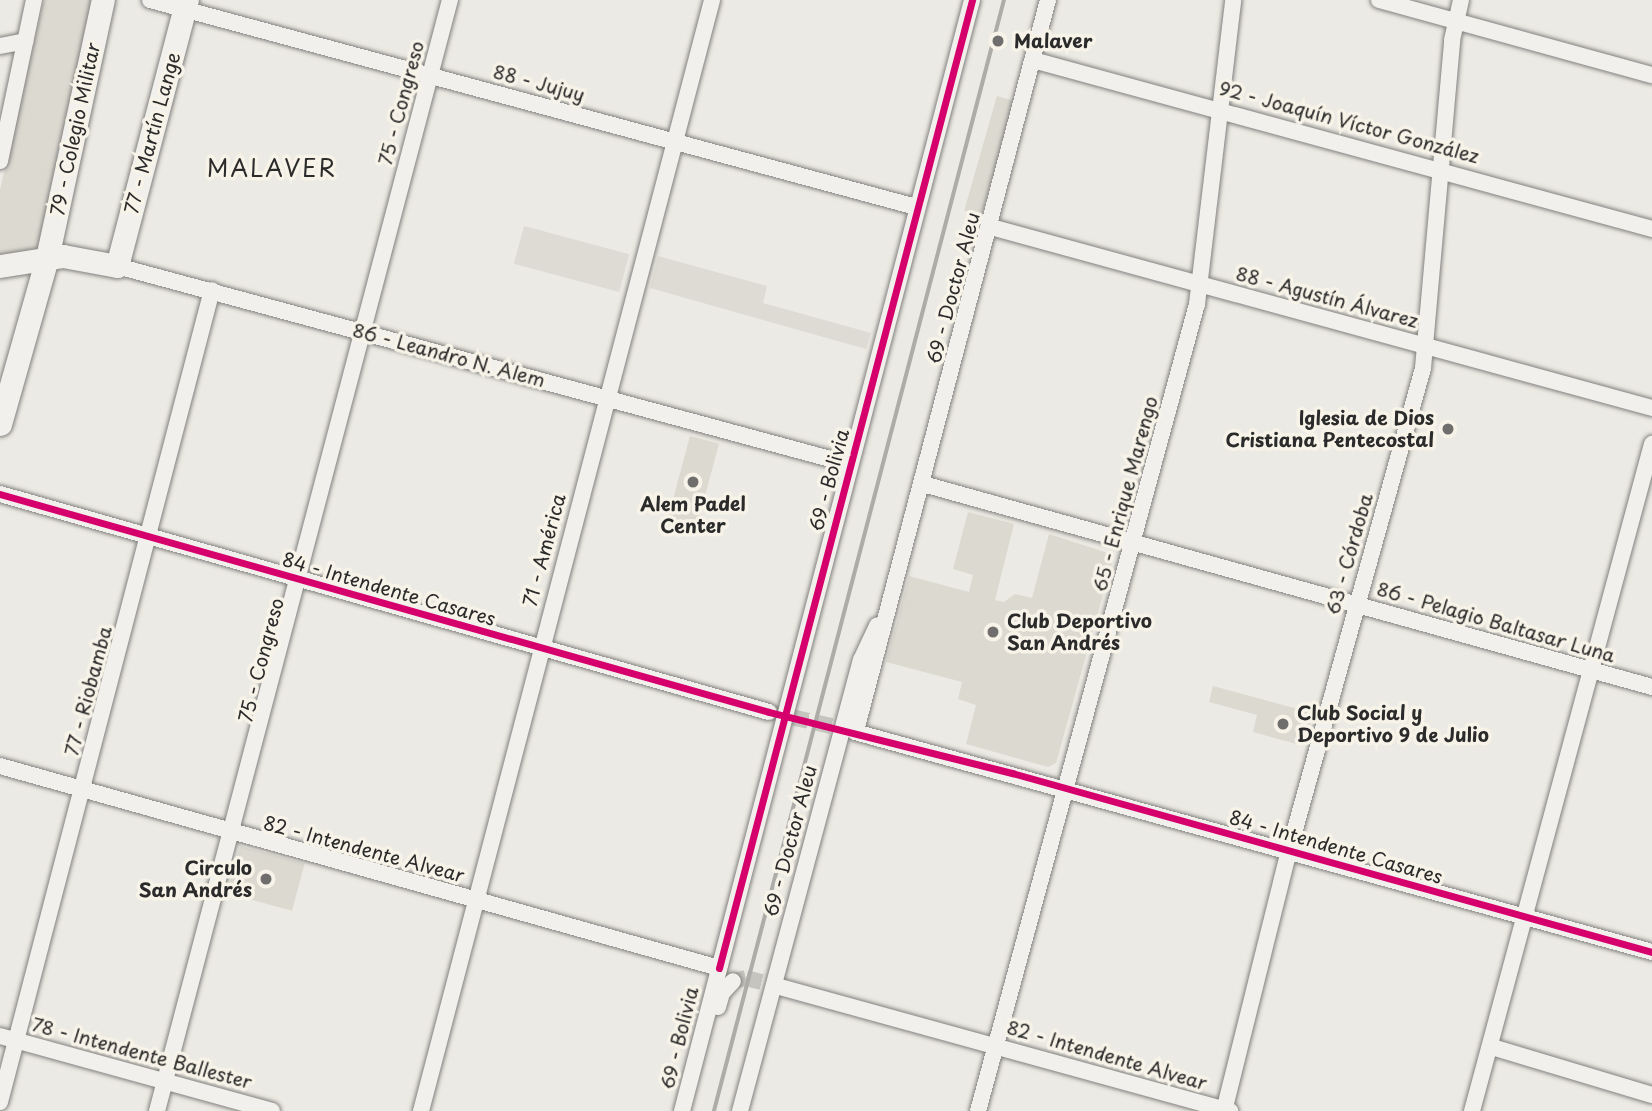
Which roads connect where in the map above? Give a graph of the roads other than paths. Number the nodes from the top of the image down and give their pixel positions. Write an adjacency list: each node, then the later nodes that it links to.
1 (34, 0): 13 (street)
2 (103, 0): 25 (street, 79 - Colegio Militar)
3 (150, 0): 11 (street, 88 - Jujuy)
4 (450, 0): 17 (street, 75 - Congreso)
5 (712, 0): 19 (street, 71 - América)
6 (972, 0): 22 (street, 69 - Bolivia)
7 (1048, 0): 15 (street, 69 - Doctor Aleu)
8 (1233, 0): 18 (street, 65 - Enrique Marengo)
9 (1379, 0): 12 (street)
10 (1461, 0): 12 (street, 63 - Córdoba)
11 (186, 6): 17 (street, 88 - Jujuy); 26 (street, 77 - Martín Lange)
12 (1456, 21): 16 (street); 21 (street, 63 - Córdoba)
13 (26, 41): 14 (street); 20 (street)
14 (0, 46)
15 (1033, 60): 18 (street, 92 - Joaquín Víctor González); 23 (street, 69 - Doctor Aleu)
16 (1652, 75)
17 (430, 76): 19 (street, 88 - Jujuy); 30 (street, 75 - Congreso)
18 (1219, 108): 21 (street, 92 - Joaquín Víctor González); 28 (street, 65 - Enrique Marengo)
19 (674, 140): 22 (street, 88 - Jujuy); 32 (street, 71 - América)
20 (0, 161)
21 (1442, 169): 24 (street, 92 - Joaquín Víctor González); 31 (street, 63 - Córdoba)
22 (916, 207): 36 (street, 69 - Bolivia)
23 (991, 227): 28 (street, 88 - Agustín Álvarez); 37 (street, 69 - Doctor Aleu)
24 (1652, 229)
25 (47, 258): 26 (street, 86 - Leandro N. Alem); 27 (street, 86 - Leandro N. Alem); 34 (street, 79 - Colegio Militar)
26 (117, 266): 29 (street, 86 - Leandro N. Alem)
27 (0, 267)
28 (1200, 285): 31 (street, 88 - Agustín Álvarez); 40 (street, 65 - Enrique Marengo)
29 (212, 290): 30 (street, 86 - Leandro N. Alem); 39 (street, 77 - Riobamba)
30 (364, 332): 32 (street, 86 - Leandro N. Alem); 41 (street, 75 - Congreso)
31 (1428, 346): 33 (street, 88 - Agustín Álvarez); 42 (street, 63 - Córdoba)
32 (605, 398): 36 (street, 86 - Leandro N. Alem); 43 (street, 71 - América)
33 (1652, 408)
34 (0, 424)
35 (1652, 444): 45 (street)
36 (849, 464): 47 (street, 69 - Bolivia)
37 (923, 484): 40 (street, 86 - Pelagio Baltasar Luna); 50 (street, 69 - Doctor Aleu)
38 (0, 494): 39 (street, 84 - Intendente Casares)
39 (150, 537): 41 (street, 84 - Intendente Casares); 53 (street, 77 - Riobamba)
40 (1135, 542): 42 (street, 86 - Pelagio Baltasar Luna); 52 (street, 65 - Enrique Marengo)
41 (299, 580): 43 (street, 84 - Intendente Casares); 54 (street, 75 - Congreso)
42 (1357, 604): 45 (street, 86 - Pelagio Baltasar Luna); 55 (street, 63 - Córdoba)
43 (540, 648): 44 (street, 84 - Intendente Casares); 56 (street, 71 - América)
44 (584, 661): 47 (street, 84 - Intendente Casares); 48 (street, 84 - Intendente Casares); 49 (street, 84 - Intendente Casares)
45 (1589, 670): 46 (street, 86 - Pelagio Baltasar Luna); 57 (street)
46 (1652, 687)
47 (786, 708): 49 (street, 69 - Bolivia)
48 (769, 712)
49 (781, 725): 59 (street, 69 - Bolivia)
50 (849, 727): 52 (street, 84 - Intendente Casares); 61 (street, 69 - Doctor Aleu)
51 (0, 766): 53 (street, 82 - Intendente Alvear)
52 (1066, 788): 55 (street, 84 - Intendente Casares); 63 (street, 65 - Enrique Marengo)
53 (84, 790): 54 (street, 82 - Intendente Alvear); 62 (street, 77 - Riobamba)
54 (232, 834): 56 (street, 82 - Intendente Alvear); 65 (street, 75 - Congreso)
55 (1289, 851): 57 (street, 84 - Intendente Casares); 68 (street, 63 - Córdoba)
56 (476, 902): 59 (street, 82 - Intendente Alvear); 71 (street, 71 - América)
57 (1524, 916): 58 (street, 84 - Intendente Casares); 64 (street)
58 (1652, 952)
59 (719, 968): 72 (street, 69 - Bolivia)
60 (733, 981): 73 (street, 69 - Bolivia)
61 (776, 986): 63 (street, 82 - Intendente Alvear); 74 (street, 69 - Doctor Aleu)
62 (8, 1038): 65 (street, 78 - Intendente Ballester); 67 (street, 77 - Riobamba)
63 (995, 1045): 68 (street, 82 - Intendente Alvear); 75 (street, 65 - Enrique Marengo)
64 (1492, 1047): 66 (street); 76 (street)
65 (165, 1081): 69 (street, 75 - Congreso); 70 (street, 78 - Intendente Ballester)
66 (1652, 1095)
67 (0, 1102)
68 (1226, 1110)
69 (157, 1111)
70 (272, 1111)
71 (422, 1111)
72 (682, 1111)
73 (691, 1111)
74 (740, 1111)
75 (978, 1111)
76 (1472, 1111)

